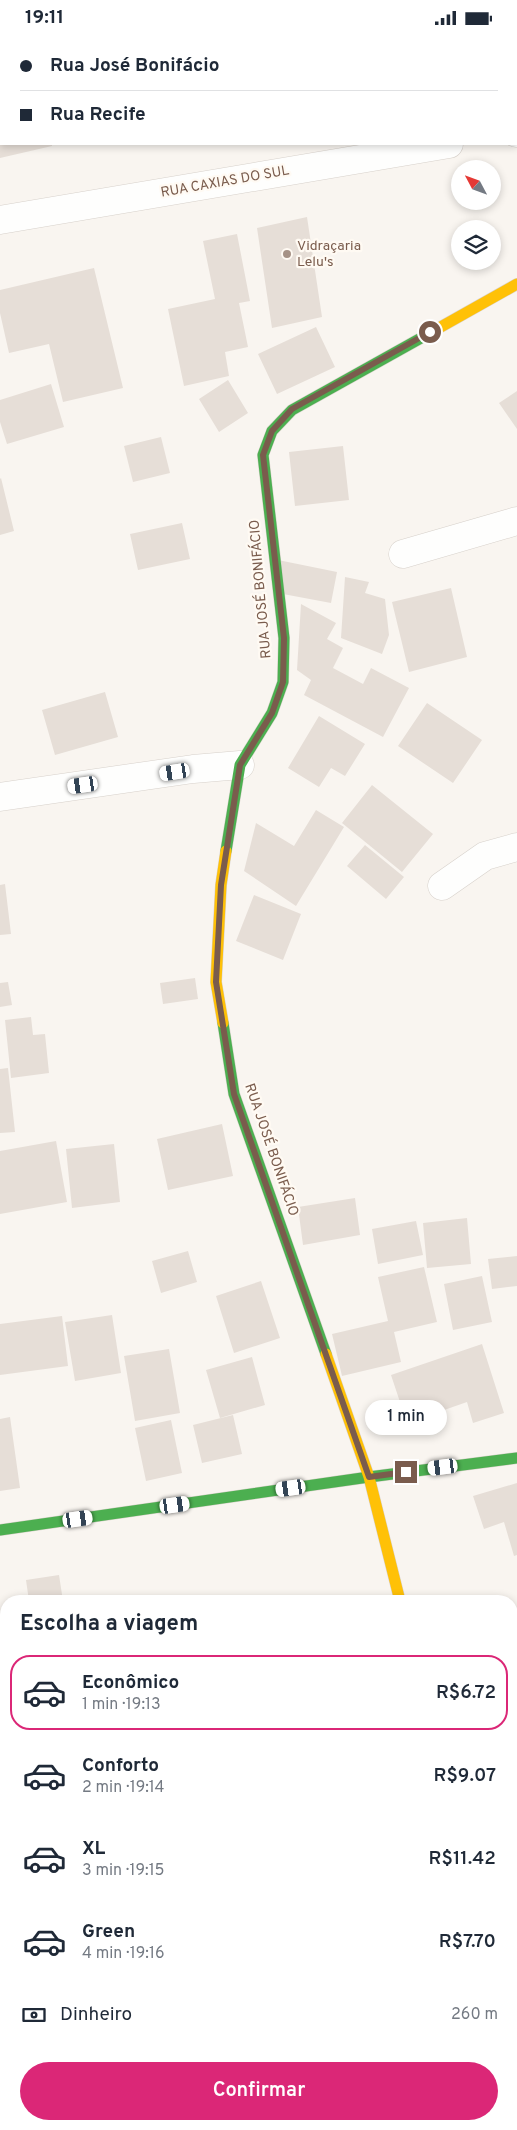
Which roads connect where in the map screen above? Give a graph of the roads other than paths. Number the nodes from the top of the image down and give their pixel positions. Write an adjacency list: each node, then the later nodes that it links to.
1 (436, 145): 2 (street, RUA CAXIAS DO SUL)
2 (398, 148): 3 (street, RUA CAXIAS DO SUL)
3 (0, 220)
4 (517, 283): 7 (street, RUA JOSÉ BONIFÁCIO)
5 (517, 521): 6 (street)
6 (403, 554)
7 (240, 765): 8 (street); 12 (street, RUA JOSÉ BONIFÁCIO)
8 (0, 797)
9 (517, 847): 10 (street)
10 (442, 886)
11 (517, 1458): 12 (street)
12 (369, 1477): 13 (street); 14 (street, RUA JOSÉ BONIFÁCIO)
13 (0, 1530)
14 (398, 1595)

